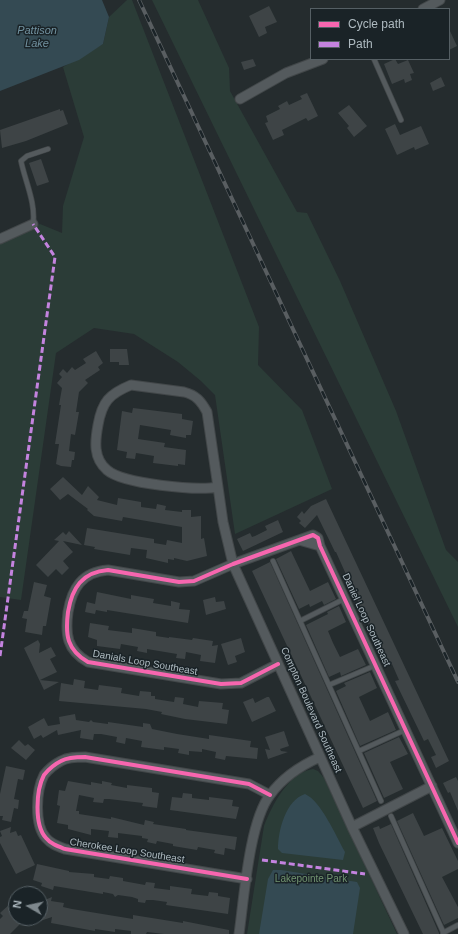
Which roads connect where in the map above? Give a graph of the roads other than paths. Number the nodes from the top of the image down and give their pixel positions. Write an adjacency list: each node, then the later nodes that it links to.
1 (440, 0): 2 (street)
2 (425, 8)
3 (320, 60): 5 (street)
4 (374, 60): 6 (lane)
5 (240, 99)
6 (401, 120)
7 (48, 149): 8 (lane)
8 (33, 224): 9 (street)
9 (0, 239)
10 (218, 487): 10 (street); 12 (street, Compton Boulevard Southeast)
11 (273, 561): 14 (lane)
12 (233, 564): 13 (street, Daniel Loop Southeast); 15 (street, Compton Boulevard Southeast); 15 (street, Danials Loop Southeast)
13 (344, 599): 14 (lane); 16 (street, Daniel Loop Southeast)
14 (300, 621): 17 (lane)
15 (278, 664): 20 (street, Compton Boulevard Southeast)
16 (374, 666): 17 (lane); 18 (street, Daniel Loop Southeast)
17 (329, 685): 19 (lane)
18 (406, 730): 19 (lane); 21 (street, Daniel Loop Southeast)
19 (359, 752): 23 (lane)
20 (320, 757): 22 (street); 25 (street, Compton Boulevard Southeast)
21 (432, 786): 25 (street); 26 (street, Daniel Loop Southeast)
22 (270, 795): 27 (street); 27 (street, Cherokee Loop Southeast)
23 (381, 801)
24 (391, 816): 29 (lane)
25 (352, 827): 31 (street, Compton Boulevard Southeast)
26 (458, 842)
27 (247, 879): 30 (street)
28 (458, 925): 29 (lane)
29 (444, 933)
30 (239, 934)
31 (404, 934)

